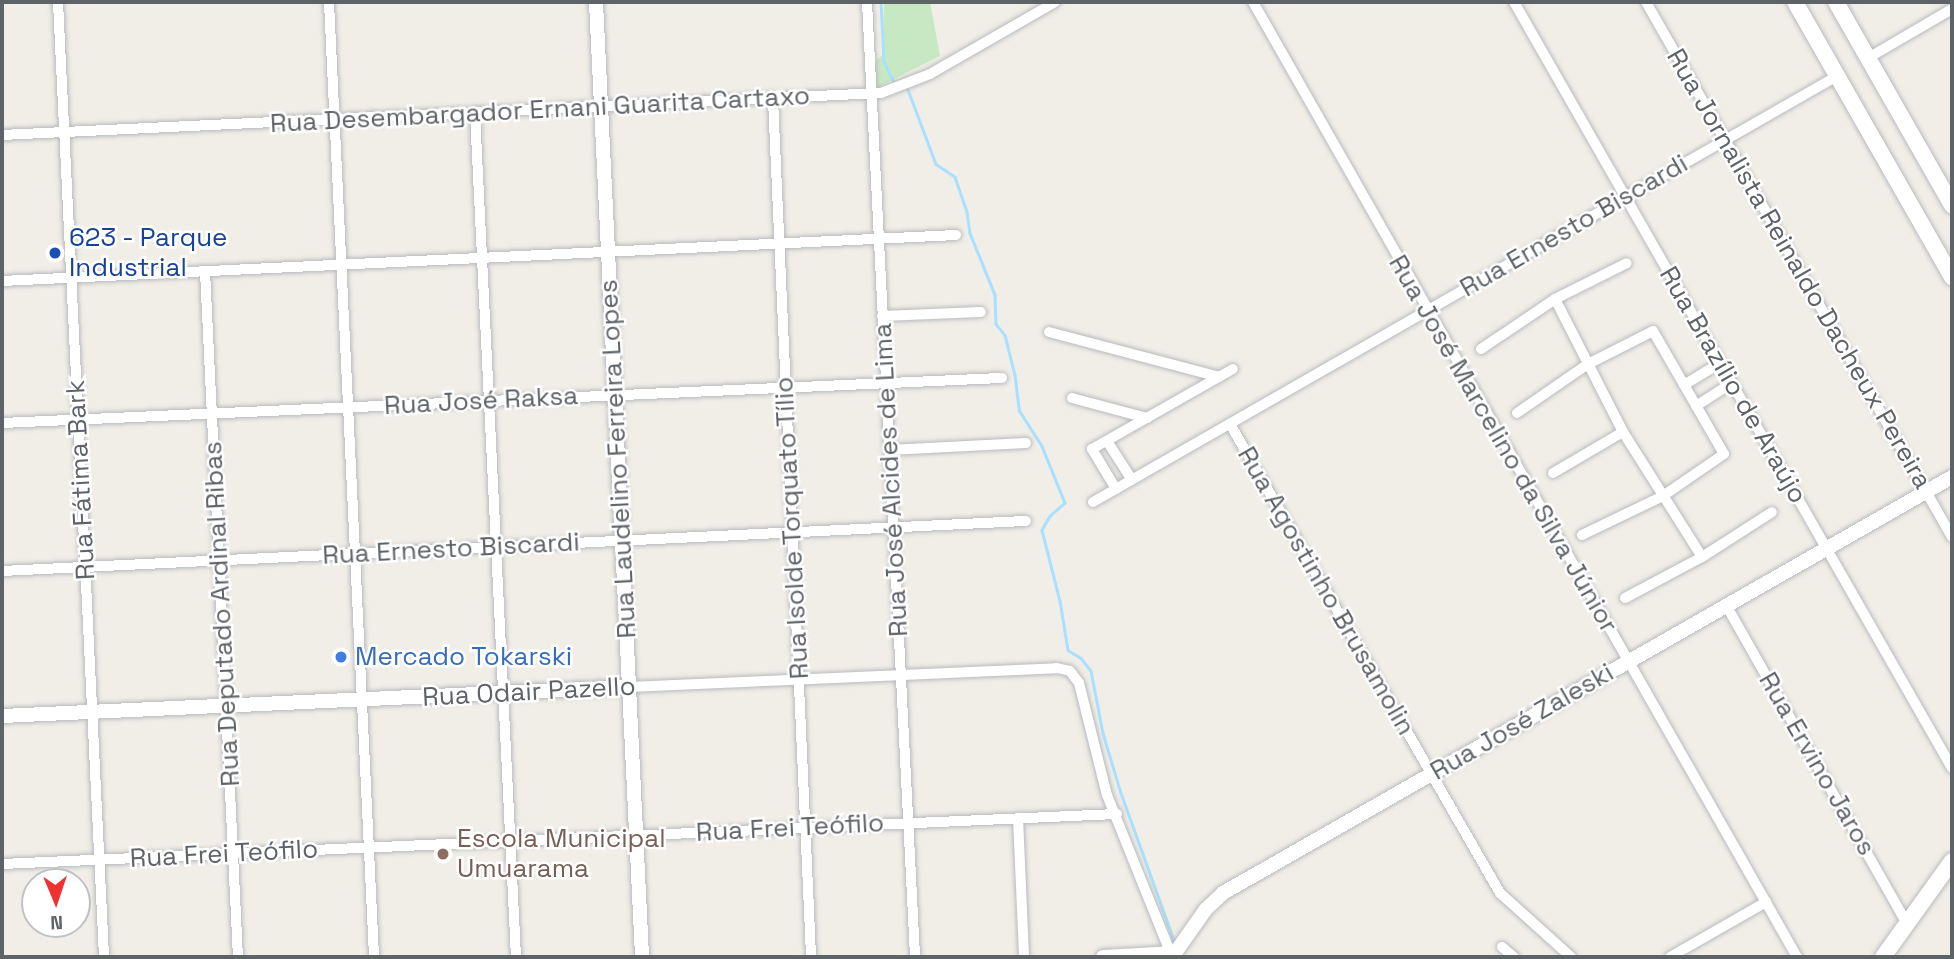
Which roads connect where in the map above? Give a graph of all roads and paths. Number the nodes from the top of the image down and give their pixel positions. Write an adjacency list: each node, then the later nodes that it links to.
1 (58, 2): 19 (street, Rua Fátima Bark)
2 (329, 2): 18 (street)
3 (596, 2): 16 (street, Rua Laudelino Ferreira Lopes)
4 (867, 2): 14 (street, Rua José Alcides de Lima)
5 (1055, 2): 14 (street, Rua Desembargador Ernani Guarita Cartaxo)
6 (1253, 2): 36 (street, Rua José Marcelino da Silva Júnior)
7 (1514, 2): 22 (street, Rua Brazílio de Araújo)
8 (1646, 2): 21 (street, Rua Jornalista Reinaldo Dacheux Pereira)
9 (1794, 2): 13 (main road)
10 (1836, 2): 12 (main road)
11 (1952, 9): 12 (street)
12 (1868, 58): 23 (main road)
13 (1837, 76): 21 (street, Rua Ernesto Biscardi); 33 (main road)
14 (871, 94): 15 (street, Rua Desembargador Ernani Guarita Cartaxo); 25 (street, Rua José Alcides de Lima)
15 (772, 99): 16 (street, Rua Desembargador Ernani Guarita Cartaxo); 26 (street, Rua Isolde Torquato Tílio)
16 (601, 107): 17 (street, Rua Desembargador Ernani Guarita Cartaxo); 27 (street, Rua Laudelino Ferreira Lopes)
17 (475, 113): 18 (street, Rua Desembargador Ernani Guarita Cartaxo); 28 (street)
18 (334, 119): 19 (street, Rua Desembargador Ernani Guarita Cartaxo); 30 (street)
19 (65, 132): 20 (street, Rua Desembargador Ernani Guarita Cartaxo); 32 (street, Rua Fátima Bark)
20 (2, 135)
21 (1725, 140): 22 (street, Rua Ernesto Biscardi); 69 (street, Rua Jornalista Reinaldo Dacheux Pereira)
22 (1625, 197): 36 (street, Rua Ernesto Biscardi); 41 (street, Rua Brazílio de Araújo)
23 (1952, 205)
24 (956, 235): 25 (street)
25 (878, 239): 26 (street); 38 (street, Rua José Alcides de Lima)
26 (779, 244): 27 (street); 49 (street, Rua Isolde Torquato Tílio)
27 (608, 252): 28 (street); 50 (street, Rua Laudelino Ferreira Lopes)
28 (482, 258): 30 (street); 52 (street)
29 (1627, 263): 35 (street)
30 (341, 265): 31 (street); 54 (street)
31 (205, 271): 32 (street); 55 (street, Rua Deputado Ardinal Ribas)
32 (71, 278): 34 (street); 58 (street, Rua Fátima Bark)
33 (1952, 278)
34 (2, 281)
35 (1555, 299): 40 (street); 42 (street)
36 (1427, 311): 60 (street, Rua Ernesto Biscardi); 88 (street, Rua José Marcelino da Silva Júnior)
37 (981, 312): 38 (street)
38 (883, 316): 46 (street, Rua José Alcides de Lima)
39 (1049, 332): 45 (street)
40 (1481, 349)
41 (1720, 363): 47 (street, Rua Brazílio de Araújo); 48 (street)
42 (1588, 364): 48 (street); 56 (street); 61 (street)
43 (1233, 369): 45 (street)
44 (1002, 377): 46 (street, Rua José Raksa)
45 (1219, 377): 57 (street)
46 (886, 383): 49 (street, Rua José Raksa); 64 (street, Rua José Alcides de Lima)
47 (1732, 383): 53 (street); 80 (street, Rua Brazílio de Araújo)
48 (1684, 385): 53 (street)
49 (785, 387): 50 (street, Rua José Raksa); 75 (street, Rua Isolde Torquato Tílio)
50 (615, 395): 52 (street, Rua José Raksa); 78 (street, Rua Laudelino Ferreira Lopes)
51 (1072, 398): 57 (street)
52 (489, 401): 54 (street, Rua José Raksa); 79 (street)
53 (1696, 405): 70 (street)
54 (348, 407): 55 (street, Rua José Raksa); 81 (street)
55 (212, 413): 58 (street, Rua José Raksa); 83 (street, Rua Deputado Ardinal Ribas)
56 (1517, 413)
57 (1147, 418): 62 (street)
58 (78, 419): 59 (street, Rua José Raksa); 84 (street, Rua Fátima Bark)
59 (2, 423)
60 (1230, 424): 67 (street, Rua Ernesto Biscardi); 98 (street, Rua Agostinho Brusamolin)
61 (1623, 432): 65 (street); 70 (street)
62 (1107, 441): 67 (street); 68 (street)
63 (1026, 443): 64 (street)
64 (889, 450): 74 (street, Rua José Alcides de Lima)
65 (1553, 473)
66 (1952, 477): 69 (street, Rua José Zaleski)
67 (1132, 480): 68 (street, Rua Ernesto Biscardi)
68 (1116, 489): 71 (street, Rua Ernesto Biscardi)
69 (1926, 491): 77 (street, Rua Jornalista Reinaldo Dacheux Pereira); 80 (street, Rua José Zaleski)
70 (1663, 496): 76 (street); 82 (street)
71 (1093, 502)
72 (1772, 512): 82 (street)
73 (1026, 521): 74 (street, Rua Ernesto Biscardi)
74 (893, 527): 75 (street, Rua Ernesto Biscardi); 89 (street, Rua José Alcides de Lima)
75 (792, 532): 78 (street, Rua Ernesto Biscardi); 90 (street, Rua Isolde Torquato Tílio)
76 (1582, 536)
77 (1952, 537)
78 (622, 541): 79 (street, Rua Ernesto Biscardi); 91 (street, Rua Laudelino Ferreira Lopes)
79 (496, 547): 81 (street, Rua Ernesto Biscardi); 92 (street)
80 (1827, 548): 87 (street, Rua José Zaleski); 97 (street, Rua Brazílio de Araújo)
81 (355, 554): 83 (street, Rua Ernesto Biscardi); 93 (street)
82 (1702, 557): 86 (street)
83 (219, 560): 84 (street, Rua Ernesto Biscardi); 94 (street, Rua Deputado Ardinal Ribas)
84 (85, 567): 85 (street, Rua Ernesto Biscardi); 95 (street, Rua Fátima Bark)
85 (2, 571)
86 (1625, 598)
87 (1726, 606): 88 (street, Rua José Zaleski); 111 (street, Rua Ervino Jaros)
88 (1627, 662): 98 (street, Rua José Zaleski); 110 (street, Rua José Marcelino da Silva Júnior)
89 (901, 675): 90 (street, Rua Odair Pazello); 99 (street, Rua Odair Pazello); 101 (street, Rua José Alcides de Lima)
90 (799, 679): 91 (street, Rua Odair Pazello); 102 (street, Rua Isolde Torquato Tílio)
91 (629, 687): 92 (street, Rua Odair Pazello); 103 (street, Rua Laudelino Ferreira Lopes)
92 (503, 693): 93 (street, Rua Odair Pazello); 104 (street)
93 (362, 700): 94 (street, Rua Odair Pazello); 105 (street)
94 (226, 706): 95 (street, Rua Odair Pazello); 106 (street, Rua Deputado Ardinal Ribas)
95 (92, 712): 96 (street, Rua Odair Pazello); 107 (street, Rua Fátima Bark)
96 (2, 716)
97 (1952, 768)
98 (1431, 774): 113 (street, Rua José Zaleski); 125 (street, Rua Agostinho Brusamolin)
99 (1117, 814): 100 (street, Rua Frei Teófilo); 113 (street)
100 (1018, 818): 101 (street, Rua Frei Teófilo); 121 (street)
101 (908, 823): 102 (street, Rua Frei Teófilo); 120 (street, Rua José Alcides de Lima)
102 (805, 828): 103 (street, Rua Frei Teófilo); 119 (street, Rua Isolde Torquato Tílio)
103 (636, 835): 104 (street, Rua Frei Teófilo); 118 (street, Rua Laudelino Ferreira Lopes)
104 (510, 841): 105 (street, Rua Frei Teófilo); 117 (street)
105 (369, 847): 106 (street, Rua Frei Teófilo); 116 (street)
106 (233, 853): 107 (street, Rua Frei Teófilo); 115 (street, Rua Deputado Ardinal Ribas)
107 (99, 859): 109 (street, Rua Frei Teófilo); 114 (street, Rua Fátima Bark)
108 (1952, 861): 111 (main road)
109 (2, 864)
110 (1766, 902): 126 (street); 127 (street, Rua José Marcelino da Silva Júnior)
111 (1908, 923): 128 (main road)
112 (1502, 947): 124 (street)
113 (1171, 954): 123 (street)
114 (104, 957)
115 (239, 957)
116 (374, 957)
117 (516, 957)
118 (642, 957)
119 (811, 957)
120 (915, 957)
121 (1024, 957)
122 (1103, 957): 123 (street)
123 (1131, 957)
124 (1514, 957)
125 (1571, 957)
126 (1670, 957)
127 (1797, 957)
128 (1883, 957)

